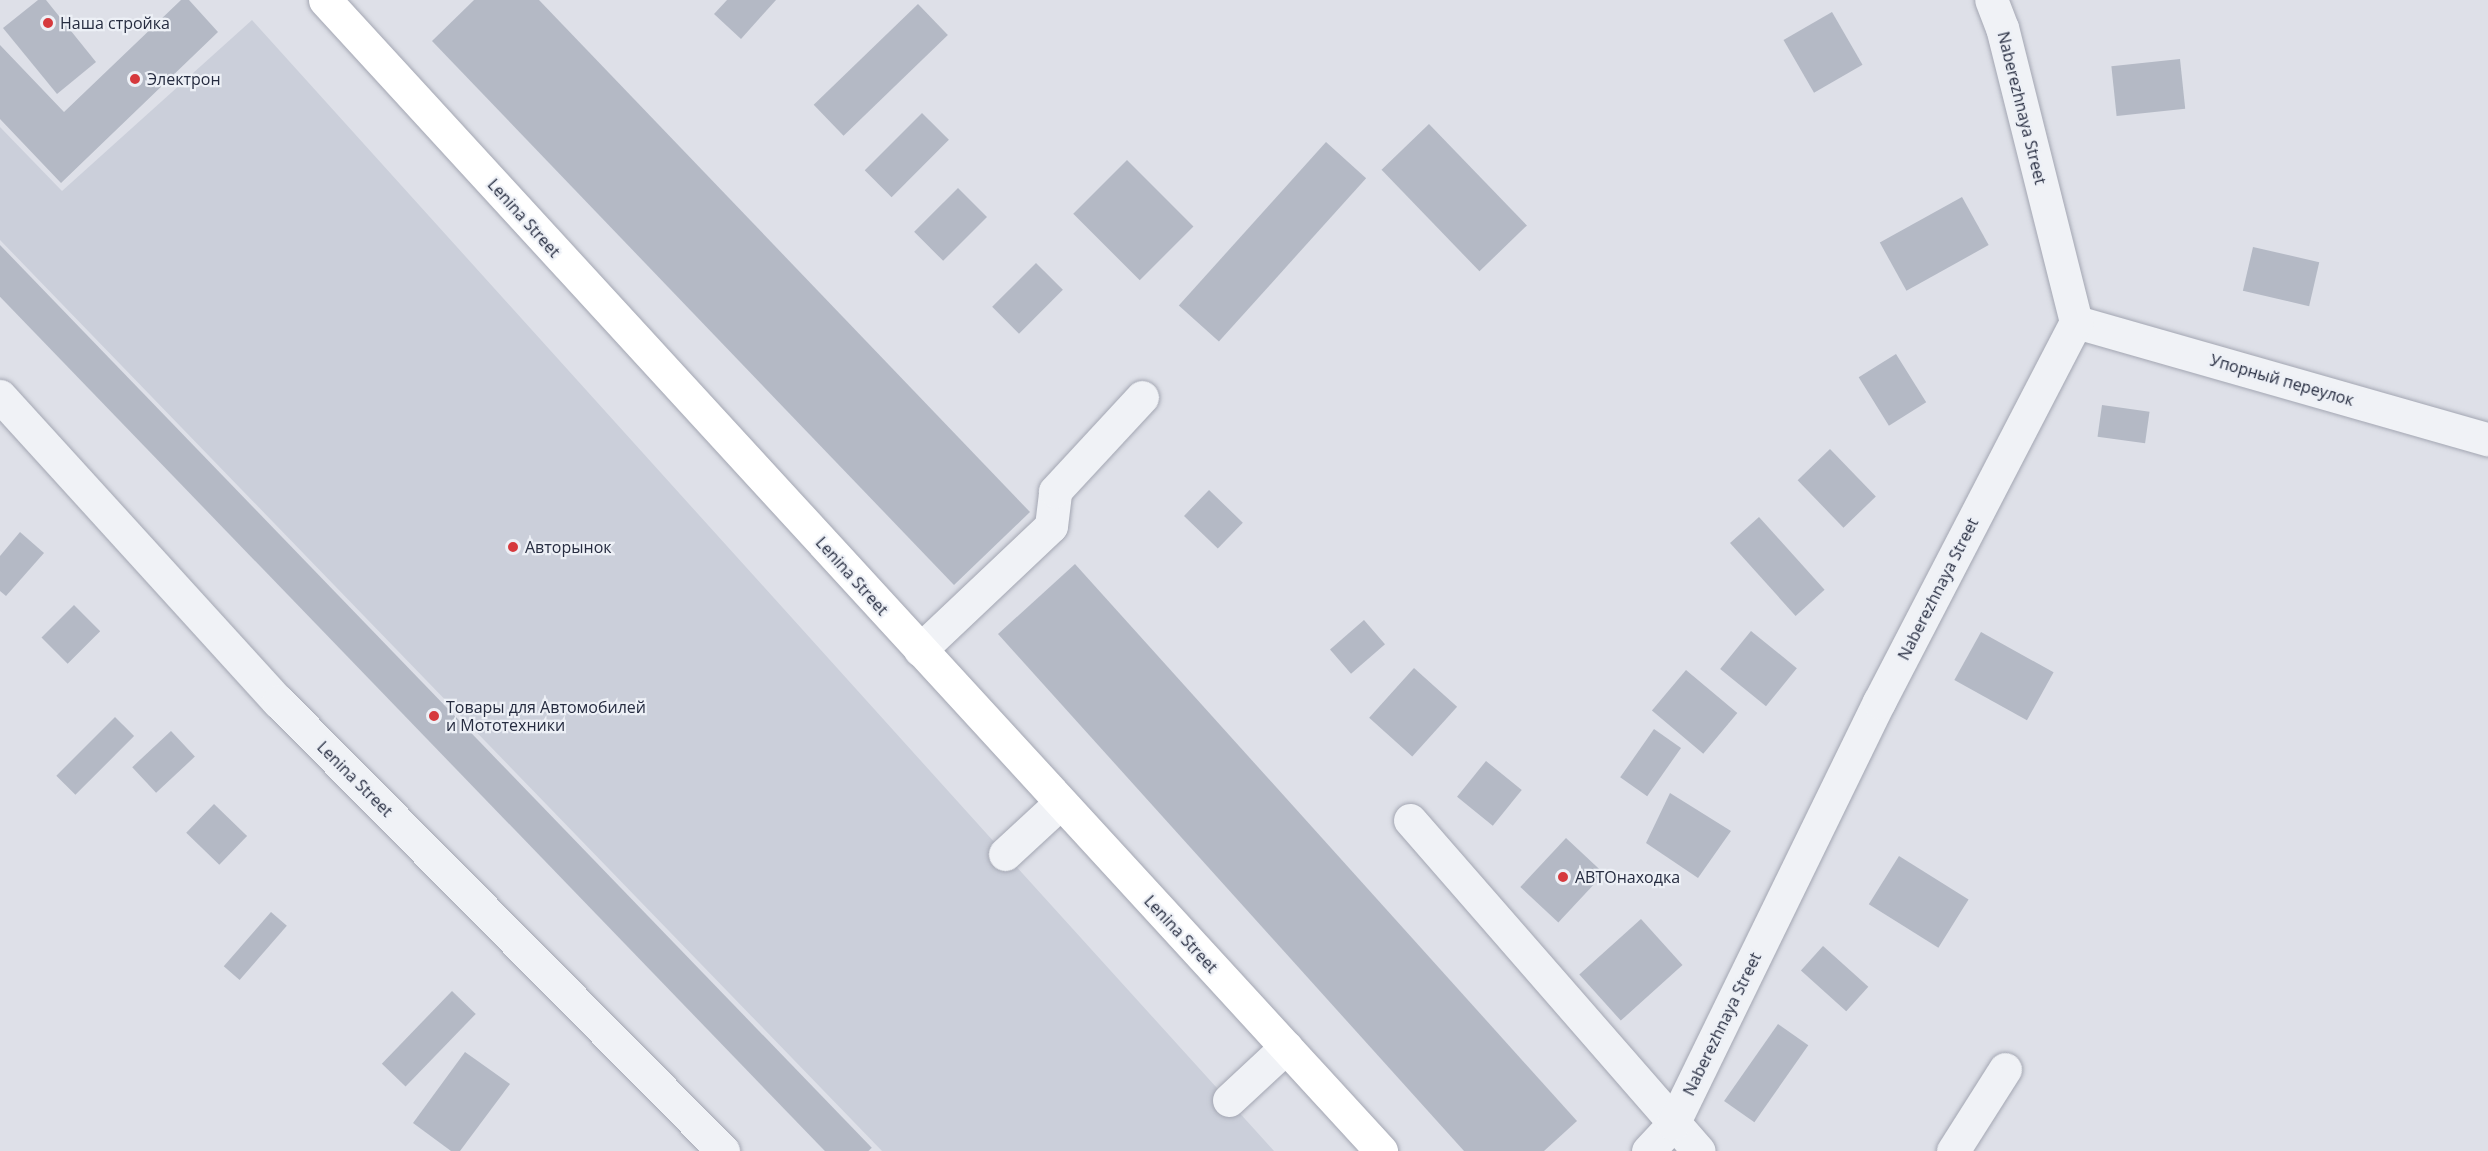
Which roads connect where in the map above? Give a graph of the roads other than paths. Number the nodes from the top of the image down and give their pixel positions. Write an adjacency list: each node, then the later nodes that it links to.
1 (325, 0): 7 (main road, Lenina Street)
2 (1991, 0): 3 (street, Naberezhnaya Street)
3 (2076, 322): 6 (street, Упорный переулок); 14 (street, Naberezhnaya Street)
4 (0, 396): 15 (street, Lenina Street)
5 (1142, 397): 7 (street)
6 (2488, 439)
7 (920, 650): 8 (main road, Lenina Street)
8 (1060, 803): 10 (street); 11 (main road, Lenina Street)
9 (1410, 820): 14 (street)
10 (1005, 854)
11 (1286, 1047): 13 (street); 16 (main road, Lenina Street)
12 (2005, 1069): 19 (street)
13 (1229, 1100)
14 (1673, 1124): 17 (street, Naberezhnaya Street); 18 (street)
15 (723, 1151)
16 (1381, 1151)
17 (1648, 1151)
18 (1699, 1151)
19 (1953, 1151)

